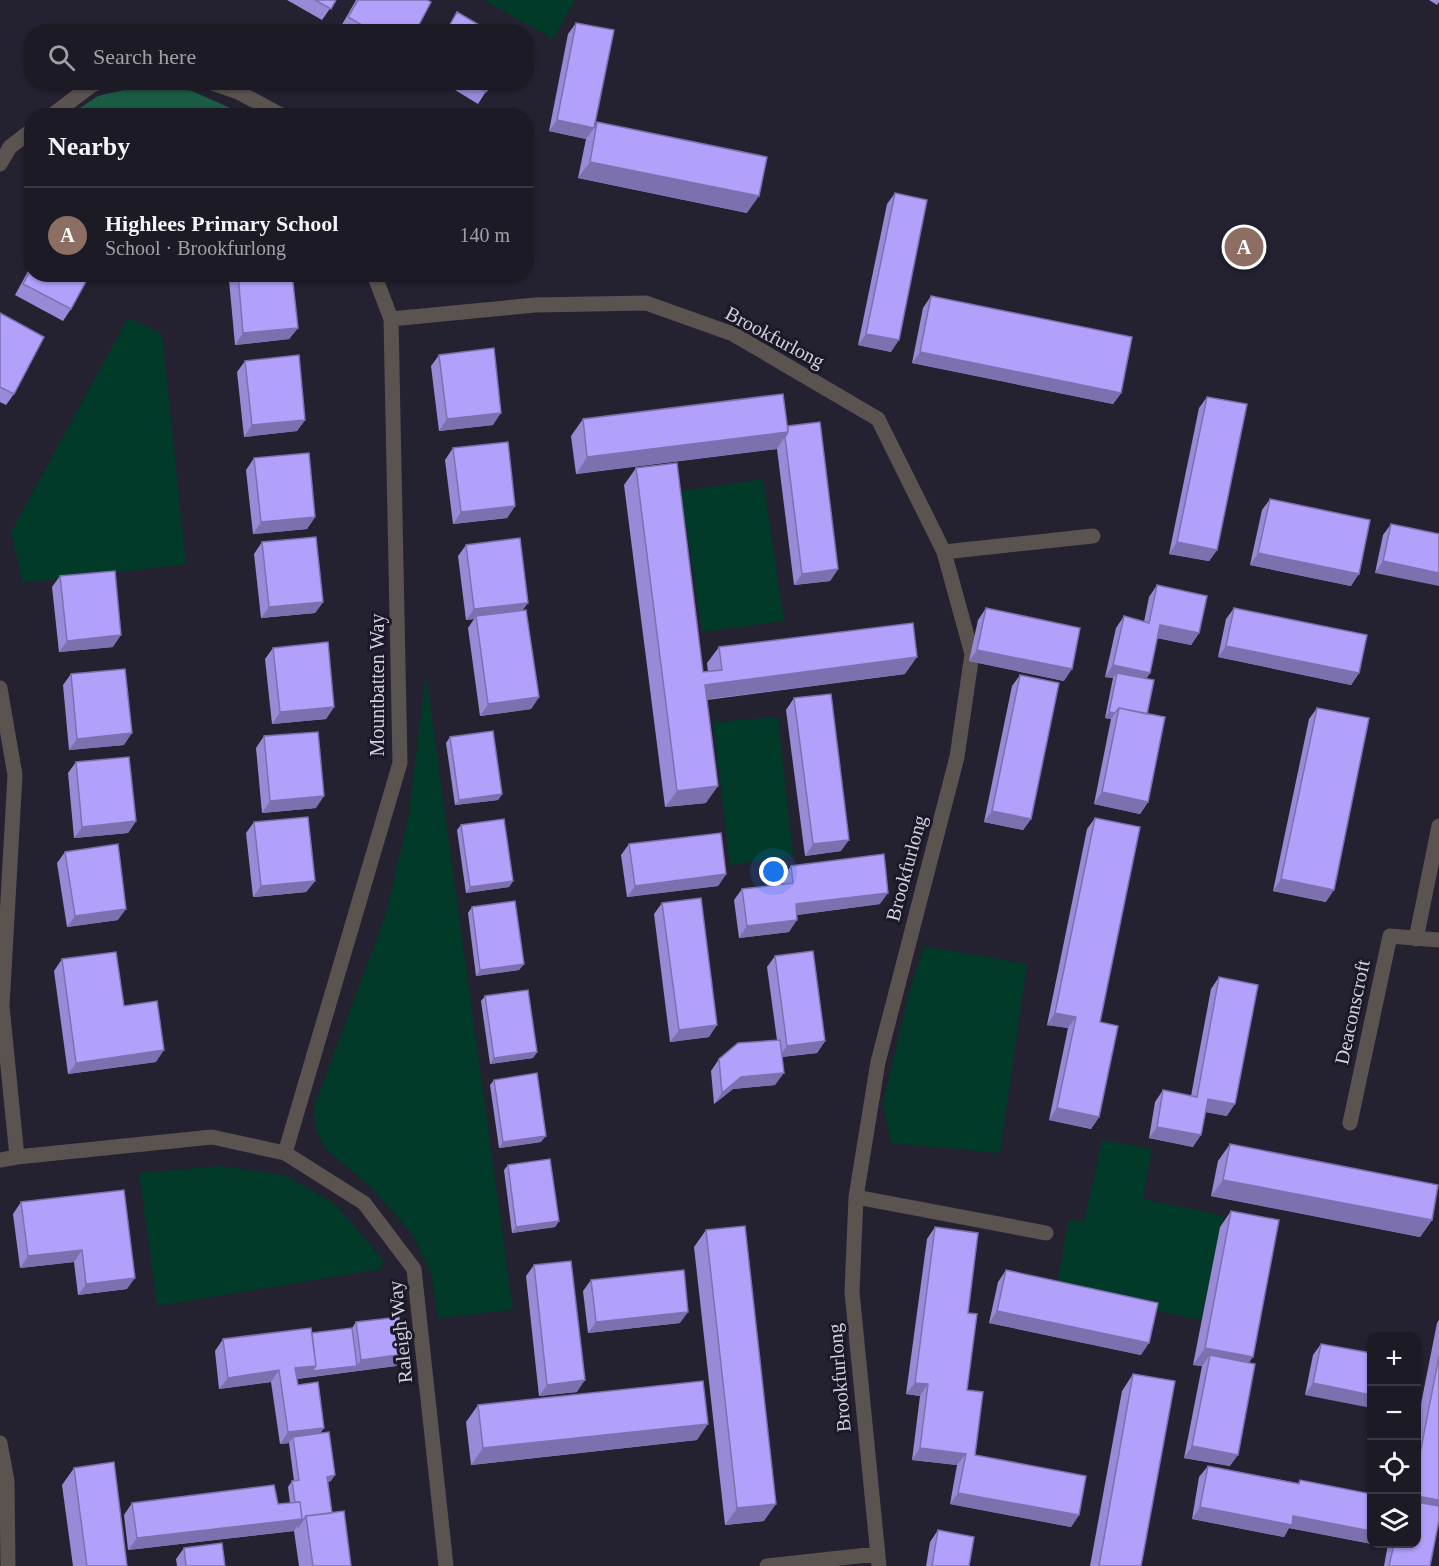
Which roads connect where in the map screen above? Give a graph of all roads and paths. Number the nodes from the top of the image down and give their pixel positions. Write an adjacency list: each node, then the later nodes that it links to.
1 (85, 90): 3 (street)
2 (232, 90): 4 (street)
3 (62, 108)
4 (268, 108)
5 (24, 136): 6 (street)
6 (0, 165)
7 (377, 282): 8 (street, Mountbatten Way)
8 (391, 319): 10 (street, Brookfurlong); 16 (street, Mountbatten Way)
9 (1093, 536): 10 (street)
10 (944, 552): 19 (street, Brookfurlong)
11 (0, 687): 17 (street)
12 (1439, 825): 13 (street)
13 (1416, 939): 14 (street, Deaconscroft); 15 (street, Deaconscroft)
14 (1439, 940)
15 (1350, 1123)
16 (285, 1153): 17 (street, Raleigh Way); 24 (street, Raleigh Way)
17 (17, 1157): 18 (street, Raleigh Way)
18 (0, 1160)
19 (856, 1197): 20 (street); 22 (street, Brookfurlong)
20 (1046, 1233)
21 (0, 1443): 23 (street)
22 (878, 1560): 25 (street, Brookfurlong)
23 (8, 1566)
24 (446, 1566)
25 (767, 1566)

